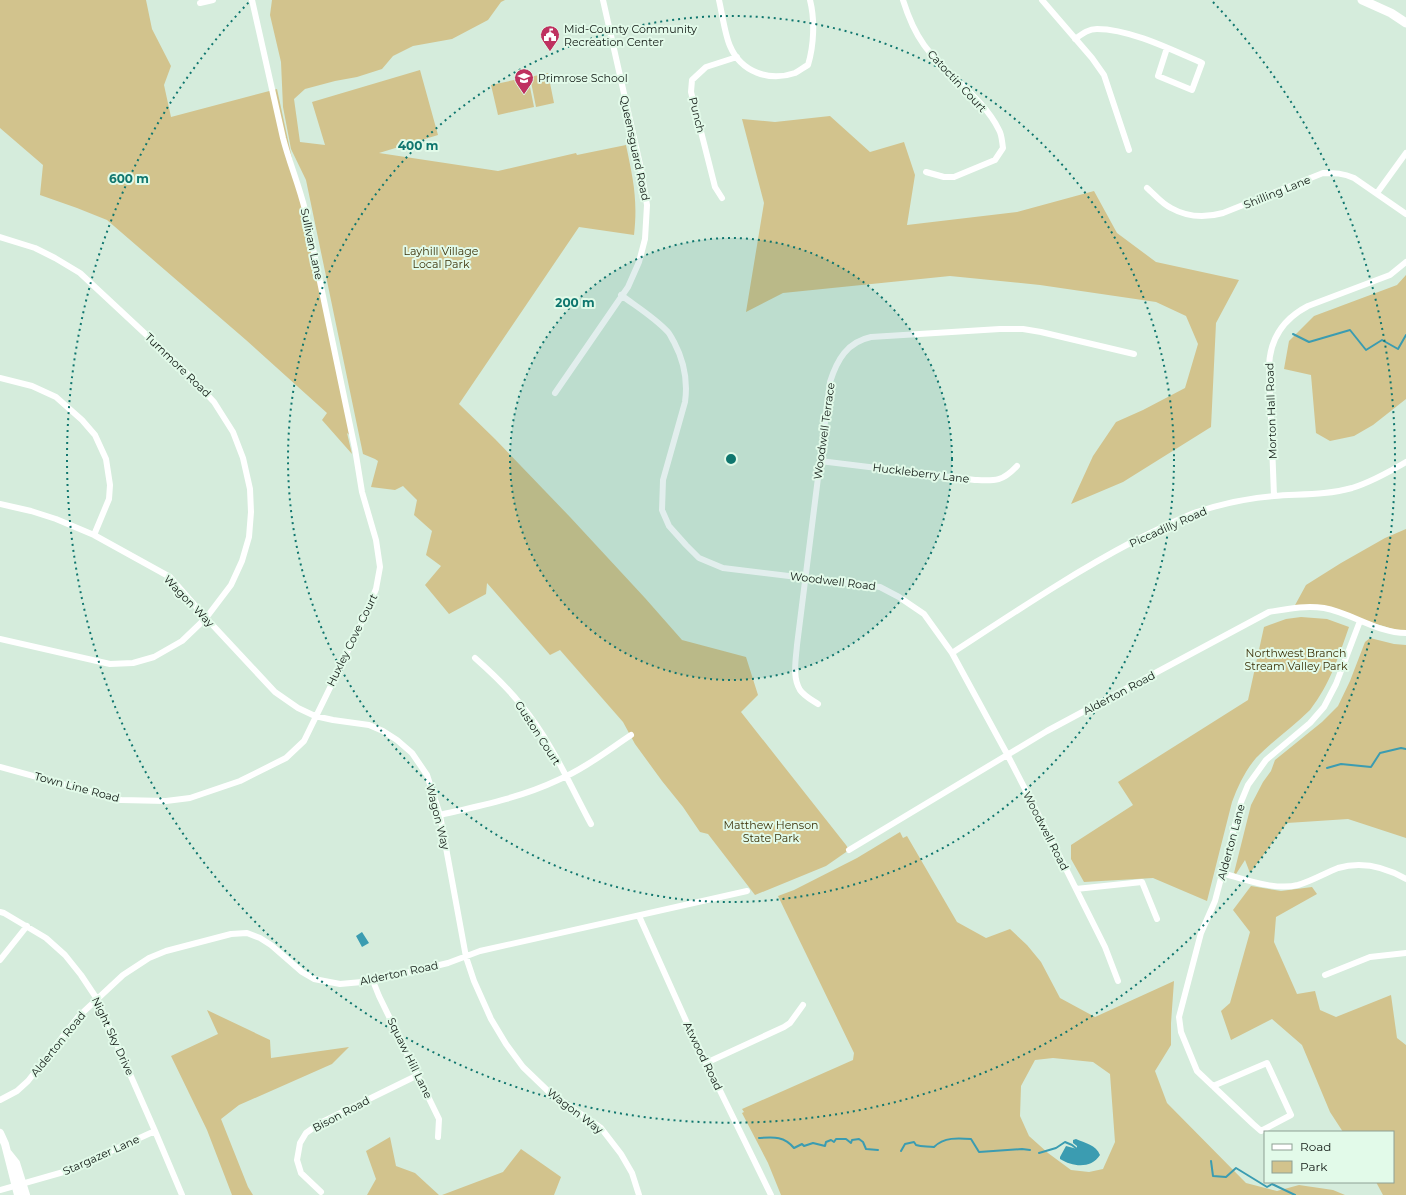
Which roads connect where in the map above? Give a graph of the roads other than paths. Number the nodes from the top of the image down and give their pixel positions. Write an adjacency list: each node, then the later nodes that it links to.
1 (213, 0): 9 (street)
2 (252, 0): 31 (street, Sullivan Lane)
3 (603, 0): 24 (street, Queensguard Road)
4 (719, 0): 14 (street)
5 (810, 0): 14 (street)
6 (904, 0): 17 (street, Catoctin Court)
7 (1042, 0): 12 (street)
8 (1362, 0): 10 (main road)
9 (200, 3)
10 (1376, 3): 11 (main road)
11 (1406, 23)
12 (1075, 39): 13 (street); 15 (street)
13 (1167, 48): 13 (street)
14 (737, 57): 20 (street, Punch)
15 (1129, 150)
16 (1406, 153): 19 (street)
17 (926, 172)
18 (1147, 188): 19 (street, Shilling Lane)
19 (1377, 193): 21 (street, Shilling Lane)
20 (722, 198)
21 (1406, 214)
22 (0, 237): 36 (street, Turnmore Road)
23 (1406, 262): 32 (street, Morton Hall Road)
24 (621, 296): 27 (street, Queensguard Road); 35 (street, Woodwell Road)
25 (1134, 354): 28 (street, Woodwell Terrace)
26 (0, 378): 34 (street)
27 (555, 393)
28 (820, 461): 30 (street, Huckleberry Lane); 35 (street, Woodwell Terrace)
29 (1406, 462): 32 (street, Piccadilly Road)
30 (1017, 466)
31 (362, 492): 43 (street, Huxley Cove Court)
32 (1274, 496): 40 (street, Piccadilly Road)
33 (0, 504): 34 (street, Wagon Way)
34 (94, 536): 36 (street, Wagon Way)
35 (806, 578): 40 (street, Woodwell Road); 42 (street, Woodwell Terrace)
36 (206, 618): 39 (street, Turnmore Road); 43 (street, Wagon Way)
37 (1360, 621): 38 (street, Alderton Road); 45 (street, Alderton Road); 51 (street, Alderton Lane)
38 (1406, 633)
39 (0, 639)
40 (952, 653): 45 (street, Woodwell Road)
41 (475, 658): 47 (street, Guston Court)
42 (818, 704)
43 (316, 716): 46 (street, Town Line Road); 48 (street, Wagon Way)
44 (631, 735): 47 (street)
45 (1007, 754): 50 (street, Alderton Road); 53 (street, Woodwell Road)
46 (0, 767)
47 (566, 776): 48 (street); 49 (street, Guston Court)
48 (440, 815): 60 (street, Wagon Way)
49 (591, 824)
50 (849, 850)
51 (1222, 873): 52 (street); 69 (street, Alderton Lane)
52 (1406, 879)
53 (1076, 889): 57 (street); 64 (street, Woodwell Road)
54 (747, 891): 56 (street, Alderton Road)
55 (0, 912): 58 (street, Night Sky Drive)
56 (639, 916): 60 (street, Alderton Road); 67 (street, Atwood Road)
57 (1157, 919)
58 (27, 926): 61 (street); 65 (street, Night Sky Drive)
59 (1406, 952): 62 (street)
60 (466, 956): 63 (street, Alderton Road); 80 (street, Wagon Way)
61 (0, 960)
62 (1326, 976)
63 (374, 981): 65 (street, Alderton Road); 68 (street, Squaw Hill Lane)
64 (1118, 981)
65 (97, 999): 70 (street, Alderton Road); 71 (street, Night Sky Drive)
66 (803, 1005): 67 (street)
67 (706, 1063): 81 (street, Atwood Road)
68 (418, 1075): 73 (street, Squaw Hill Lane); 76 (street, Bison Road)
69 (1213, 1086): 69 (street, Alderton Lane)
70 (0, 1100)
71 (155, 1131): 74 (street, Stargazer Lane); 79 (street, Night Sky Drive)
72 (0, 1133): 74 (street)
73 (438, 1137)
74 (19, 1184): 75 (street, Stargazer Lane); 77 (street); 78 (street)
75 (0, 1190)
76 (321, 1192)
77 (18, 1195)
78 (26, 1195)
79 (182, 1195)
80 (639, 1195)
81 (771, 1195)

